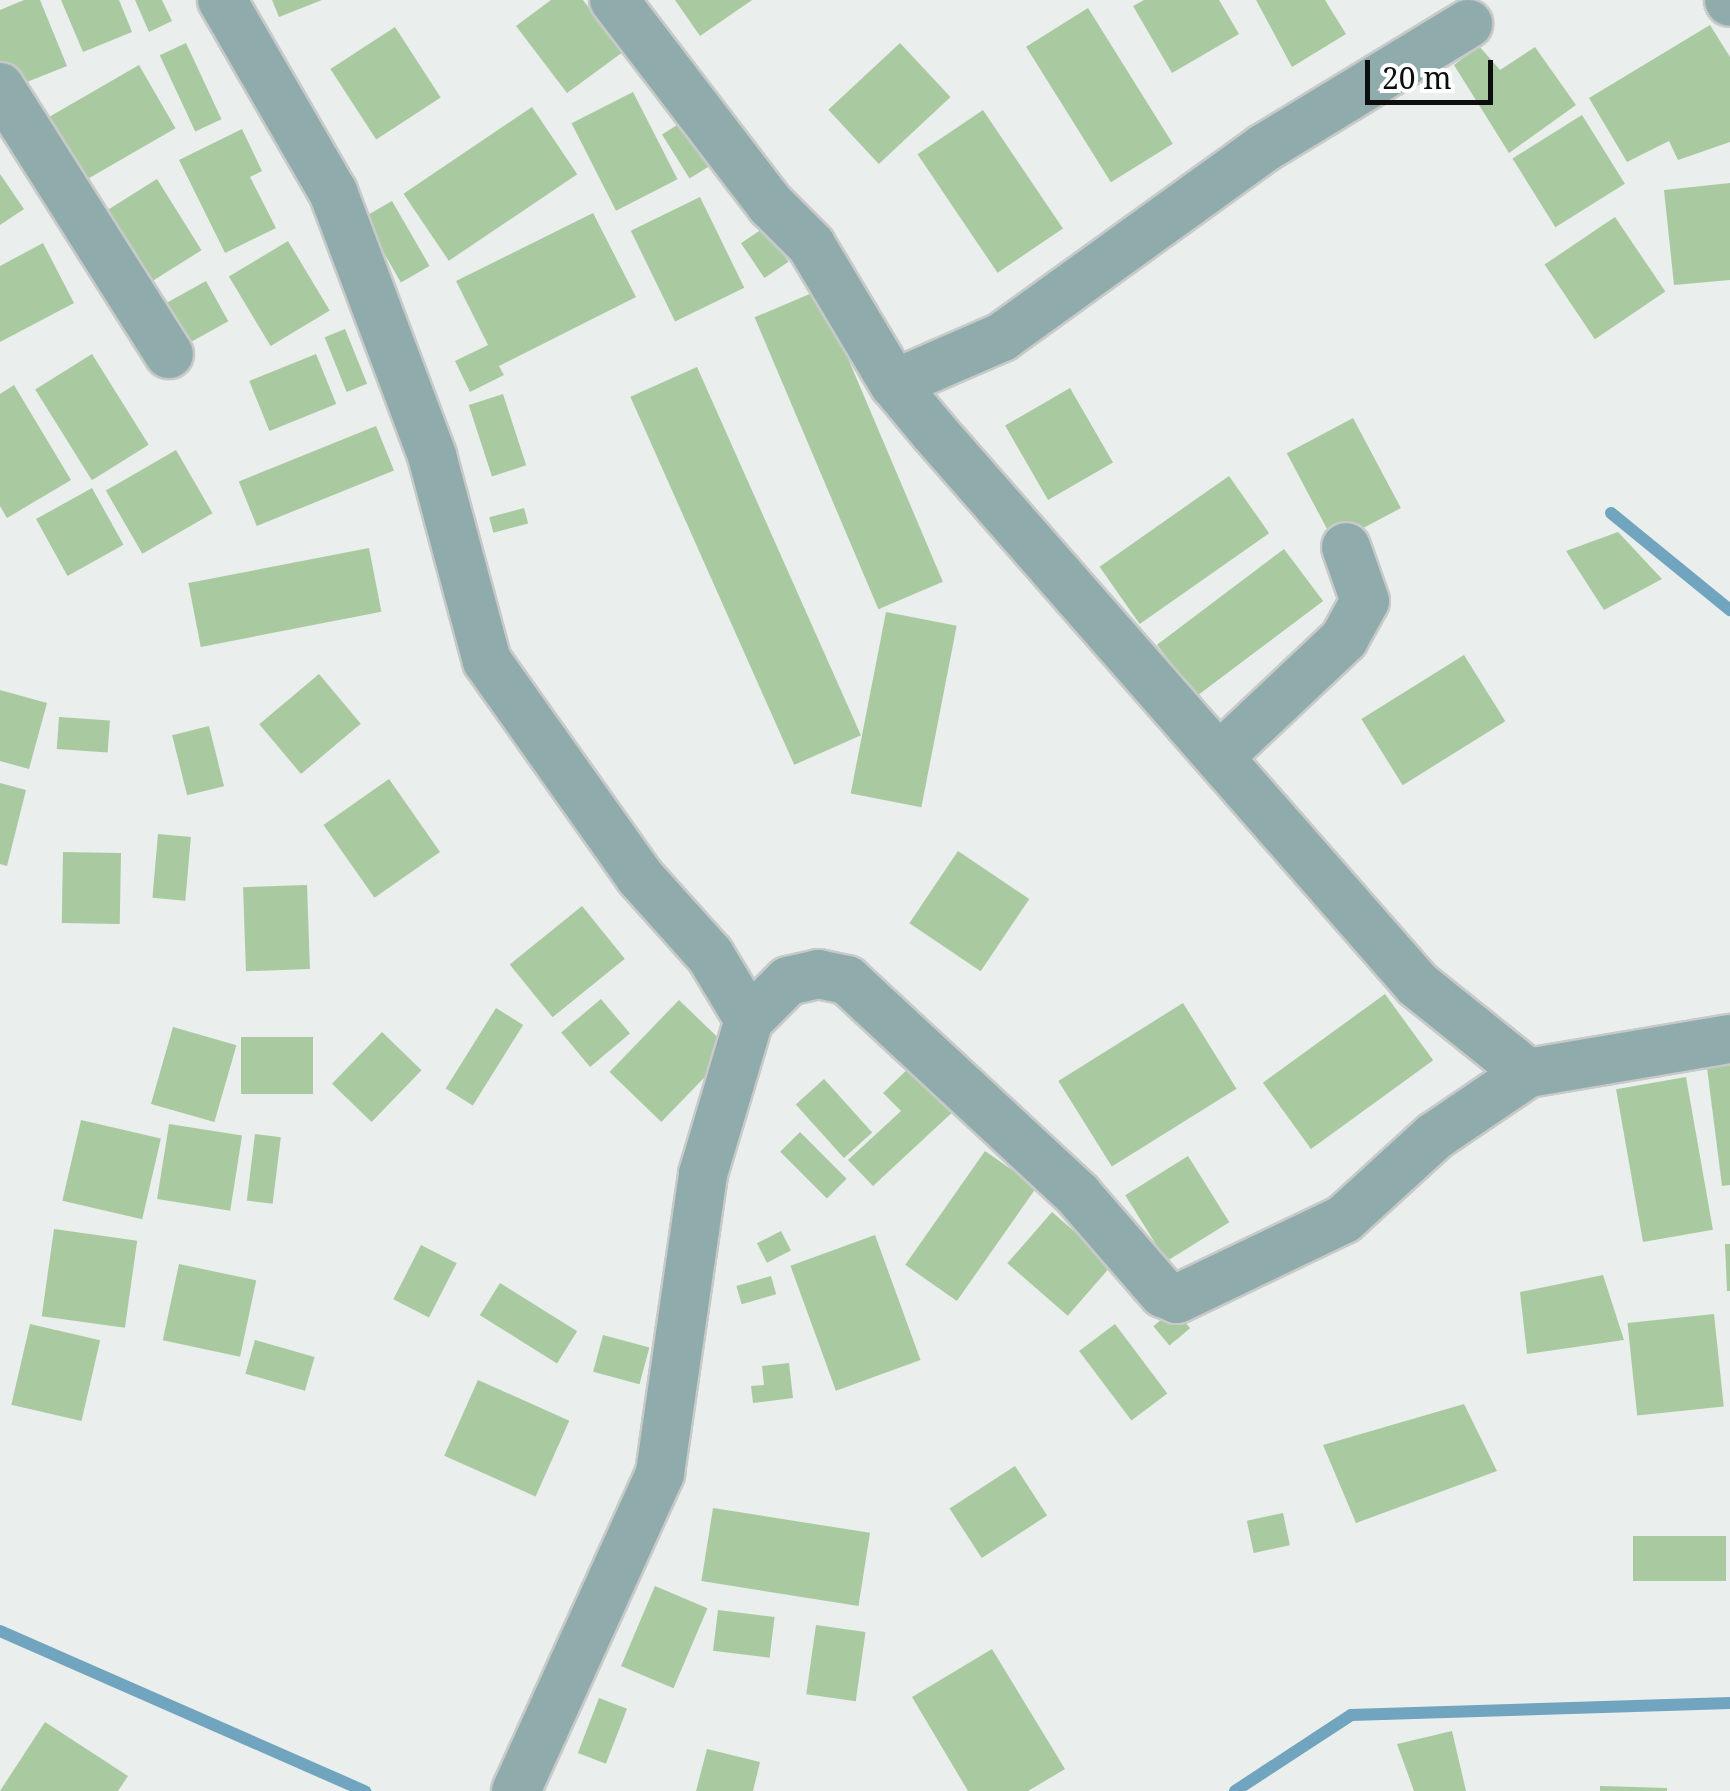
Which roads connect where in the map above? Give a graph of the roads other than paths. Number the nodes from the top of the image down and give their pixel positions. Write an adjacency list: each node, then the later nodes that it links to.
1 (222, 0): 9 (street)
2 (614, 0): 6 (street)
3 (1468, 24): 6 (street)
4 (0, 88): 5 (street)
5 (169, 354)
6 (894, 384): 8 (street)
7 (1346, 547): 8 (street)
8 (1219, 757): 11 (street)
9 (749, 1020): 11 (street); 12 (street)
10 (1730, 1039): 11 (street)
11 (1528, 1073)
12 (516, 1791)

